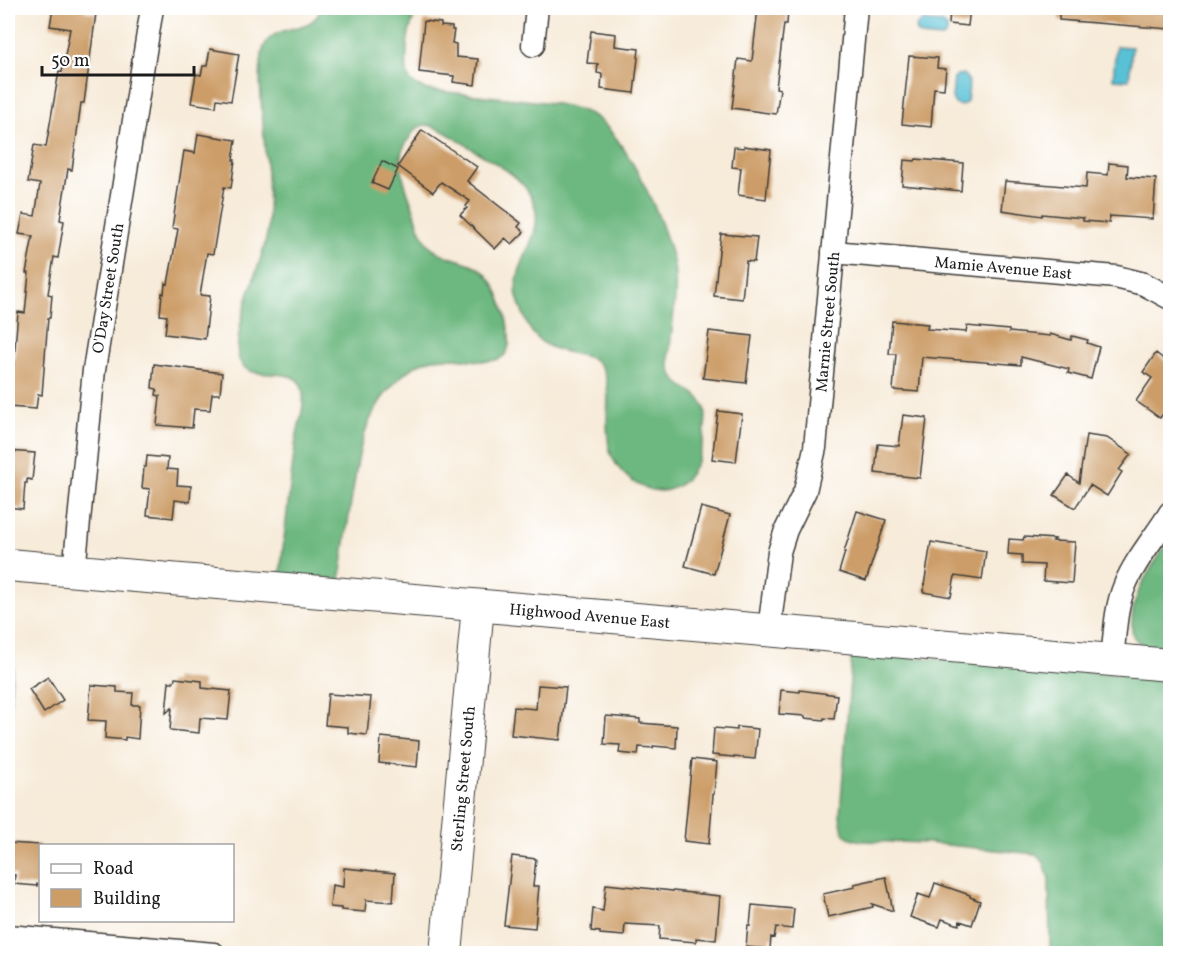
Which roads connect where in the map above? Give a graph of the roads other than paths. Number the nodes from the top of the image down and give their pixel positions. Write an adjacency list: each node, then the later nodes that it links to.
1 (153, 8): 9 (street, O'Day Street South)
2 (537, 8): 4 (street)
3 (856, 8): 5 (street, Marnie Street South)
4 (533, 45)
5 (833, 252): 6 (street, Mamie Avenue East); 11 (street, Marnie Street South)
6 (1170, 298)
7 (1170, 513): 12 (street)
8 (8, 565): 9 (street, Highwood Avenue East)
9 (74, 571): 10 (street, Highwood Avenue East)
10 (478, 606): 11 (street, Highwood Avenue East); 16 (street, Sterling Street South)
11 (769, 630): 12 (street, Highwood Avenue East)
12 (1112, 660): 13 (street, Highwood Avenue East)
13 (1170, 665)
14 (8, 936): 15 (street)
15 (214, 954)
16 (446, 954)

